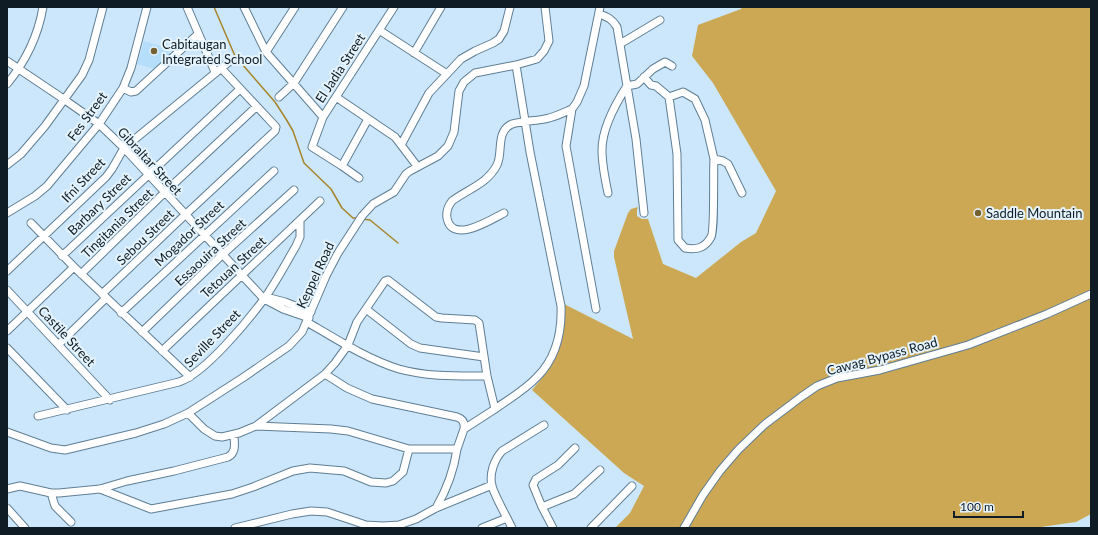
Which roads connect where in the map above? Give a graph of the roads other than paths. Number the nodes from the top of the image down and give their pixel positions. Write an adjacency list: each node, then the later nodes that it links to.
1 (43, 7): 23 (street)
2 (104, 7): 35 (street)
3 (147, 7): 30 (street, Fes Street)
4 (187, 7): 15 (street)
5 (295, 7): 17 (street)
6 (343, 7): 27 (street)
7 (394, 7): 14 (street, El Jadia Street)
8 (441, 7): 18 (street)
9 (510, 7): 25 (street)
10 (545, 7): 21 (street, Keppel Road)
11 (245, 8): 17 (street)
12 (600, 11): 16 (street); 37 (street)
13 (660, 20): 16 (street)
14 (379, 30): 18 (street); 33 (street, El Jadia Street)
15 (198, 34): 24 (street); 30 (street)
16 (620, 44): 29 (street)
17 (266, 52): 27 (street)
18 (414, 52): 25 (street)
19 (7, 61): 23 (street, Gibraltar Street)
20 (230, 61): 24 (street, Ifni Street)
21 (516, 65): 40 (street); 47 (street, Keppel Road)
22 (672, 66): 26 (street)
23 (19, 70): 28 (street); 35 (street, Gibraltar Street)
24 (218, 70): 31 (street); 43 (street, Ifni Street)
25 (447, 74): 42 (street)
26 (644, 77): 29 (street); 34 (street)
27 (294, 83): 32 (street); 38 (street)
28 (7, 84)
29 (627, 86): 53 (street); 58 (street)
30 (122, 88): 41 (street, Fes Street)
31 (240, 89): 36 (street); 49 (street, Barbary Street)
32 (279, 97)
33 (336, 97): 38 (street, El Jadia Street); 39 (street)
34 (669, 97): 44 (street); 44 (street)
35 (65, 100): 41 (street, Gibraltar Street); 45 (street)
36 (256, 107): 52 (street, Tingitania Street); 59 (street, Sebou Street)
37 (572, 109): 40 (street); 75 (street)
38 (324, 117): 46 (street, El Jadia Street)
39 (368, 119): 42 (street); 46 (street)
40 (526, 122): 57 (street); 90 (street)
41 (99, 124): 43 (street, Gibraltar Street); 56 (street, Fes Street)
42 (401, 145): 47 (street)
43 (124, 148): 49 (street, Gibraltar Street); 63 (street, Ifni Street)
44 (714, 159): 54 (street)
45 (7, 165)
46 (342, 166): 50 (street)
47 (417, 166): 78 (street, Keppel Road)
48 (274, 171): 62 (street, Mogador Street)
49 (147, 174): 52 (street, Gibraltar Street); 65 (street, Barbary Street)
50 (359, 178)
51 (294, 190): 64 (street, Essaouira Street)
52 (164, 193): 59 (street, Gibraltar Street); 68 (street, Tingitania Street)
53 (608, 193)
54 (742, 193)
55 (320, 201): 60 (street, Tetouan Street)
56 (7, 213)
57 (504, 213)
58 (644, 213)
59 (185, 214): 62 (street, Gibraltar Street); 72 (street, Sebou Street)
60 (300, 220): 69 (street, Tetouan Street); 73 (street, Seville Street)
61 (31, 223): 63 (street)
62 (204, 235): 64 (street, Gibraltar Street); 77 (street, Mogador Street)
63 (44, 236): 65 (street); 67 (street, Ifni Street)
64 (222, 255): 69 (street, Gibraltar Street); 80 (street, Essaouira Street)
65 (62, 256): 66 (street)
66 (74, 267): 68 (street); 76 (street)
67 (7, 271)
68 (81, 274): 72 (street)
69 (242, 276): 73 (street, Gibraltar Street); 84 (street, Tetouan Street)
70 (7, 290): 76 (street, Castile Street)
71 (1091, 294): 119 (street, Cawag Bypass Road)
72 (104, 296): 77 (street); 81 (street, Sebou Street)
73 (263, 297): 78 (street, Gibraltar Street); 88 (street, Seville Street)
74 (366, 309): 82 (street); 85 (street); 85 (street)
75 (596, 309)
76 (27, 311): 79 (street); 81 (street, Castile Street)
77 (122, 313): 80 (street)
78 (309, 317): 82 (street, Gibraltar Street); 92 (street, Keppel Road)
79 (7, 331)
80 (142, 332): 84 (street)
81 (58, 344): 89 (street, Castile Street)
82 (348, 345): 86 (street); 87 (street, Gibraltar Street)
83 (7, 348): 91 (street)
84 (162, 351): 88 (street)
85 (484, 357): 87 (street)
86 (325, 374): 95 (street); 96 (street)
87 (488, 376): 90 (street)
88 (190, 377): 89 (street, Seville Street)
89 (110, 400): 91 (street, Seville Street)
90 (495, 408): 96 (street)
91 (66, 410): 93 (street, Seville Street)
92 (188, 413): 97 (street, Keppel Road); 98 (street)
93 (38, 416)
94 (544, 425): 103 (street)
95 (256, 426): 98 (street); 100 (street)
96 (464, 429): 101 (street)
97 (7, 432)
98 (234, 434): 106 (street)
99 (575, 448): 108 (street)
100 (409, 449): 101 (street); 106 (street)
101 (457, 449): 110 (street)
102 (600, 470): 108 (street)
103 (492, 485): 110 (street); 111 (street)
104 (632, 486): 118 (street)
105 (7, 488): 107 (street)
106 (100, 489): 107 (street)
107 (51, 493): 112 (street)
108 (542, 507): 117 (street)
109 (7, 508): 113 (street)
110 (436, 508): 114 (street)
111 (507, 518): 115 (street); 116 (street)
112 (71, 522)
113 (25, 528)
114 (235, 528)
115 (482, 528)
116 (512, 528)
117 (553, 528)
118 (591, 528)
119 (684, 528)

